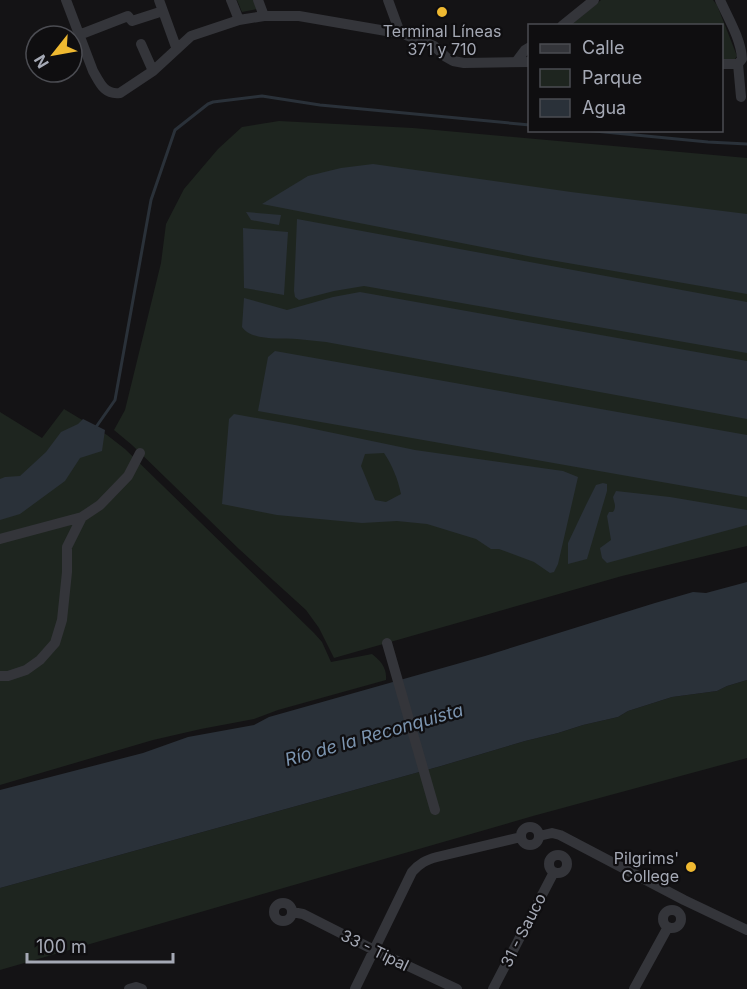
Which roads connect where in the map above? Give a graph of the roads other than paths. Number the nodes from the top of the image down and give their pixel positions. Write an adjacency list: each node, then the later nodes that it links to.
1 (66, 0): 10 (street)
2 (231, 0): 9 (street)
3 (258, 0): 8 (street)
4 (388, 0): 12 (street)
5 (594, 0): 11 (street)
6 (720, 0): 21 (street)
7 (161, 5): 13 (street); 16 (street)
8 (264, 16): 9 (street); 12 (street)
9 (239, 20): 22 (street)
10 (76, 24)
11 (564, 24)
12 (399, 30): 18 (street)
13 (84, 33)
14 (141, 44): 22 (street)
15 (84, 46): 22 (street)
16 (176, 47)
17 (528, 48): 18 (street)
18 (516, 62): 19 (street)
19 (528, 62)
20 (723, 64): 21 (street)
21 (738, 64): 23 (street)
22 (153, 71)
23 (741, 97)
24 (140, 453): 25 (street)
25 (82, 518): 26 (street); 28 (street)
26 (0, 538)
27 (387, 643): 29 (street)
28 (0, 676)
29 (435, 810)
30 (554, 872): 39 (street, 31 - Sauco)
31 (292, 912): 34 (street, 33 - Tipal)
32 (668, 927): 40 (street)
33 (747, 930): 34 (street)
34 (374, 950): 37 (street); 38 (street, 33 - Tipal)
35 (129, 989): 36 (street)
36 (142, 989)
37 (355, 989)
38 (457, 989)
39 (493, 989)
40 (634, 989)

